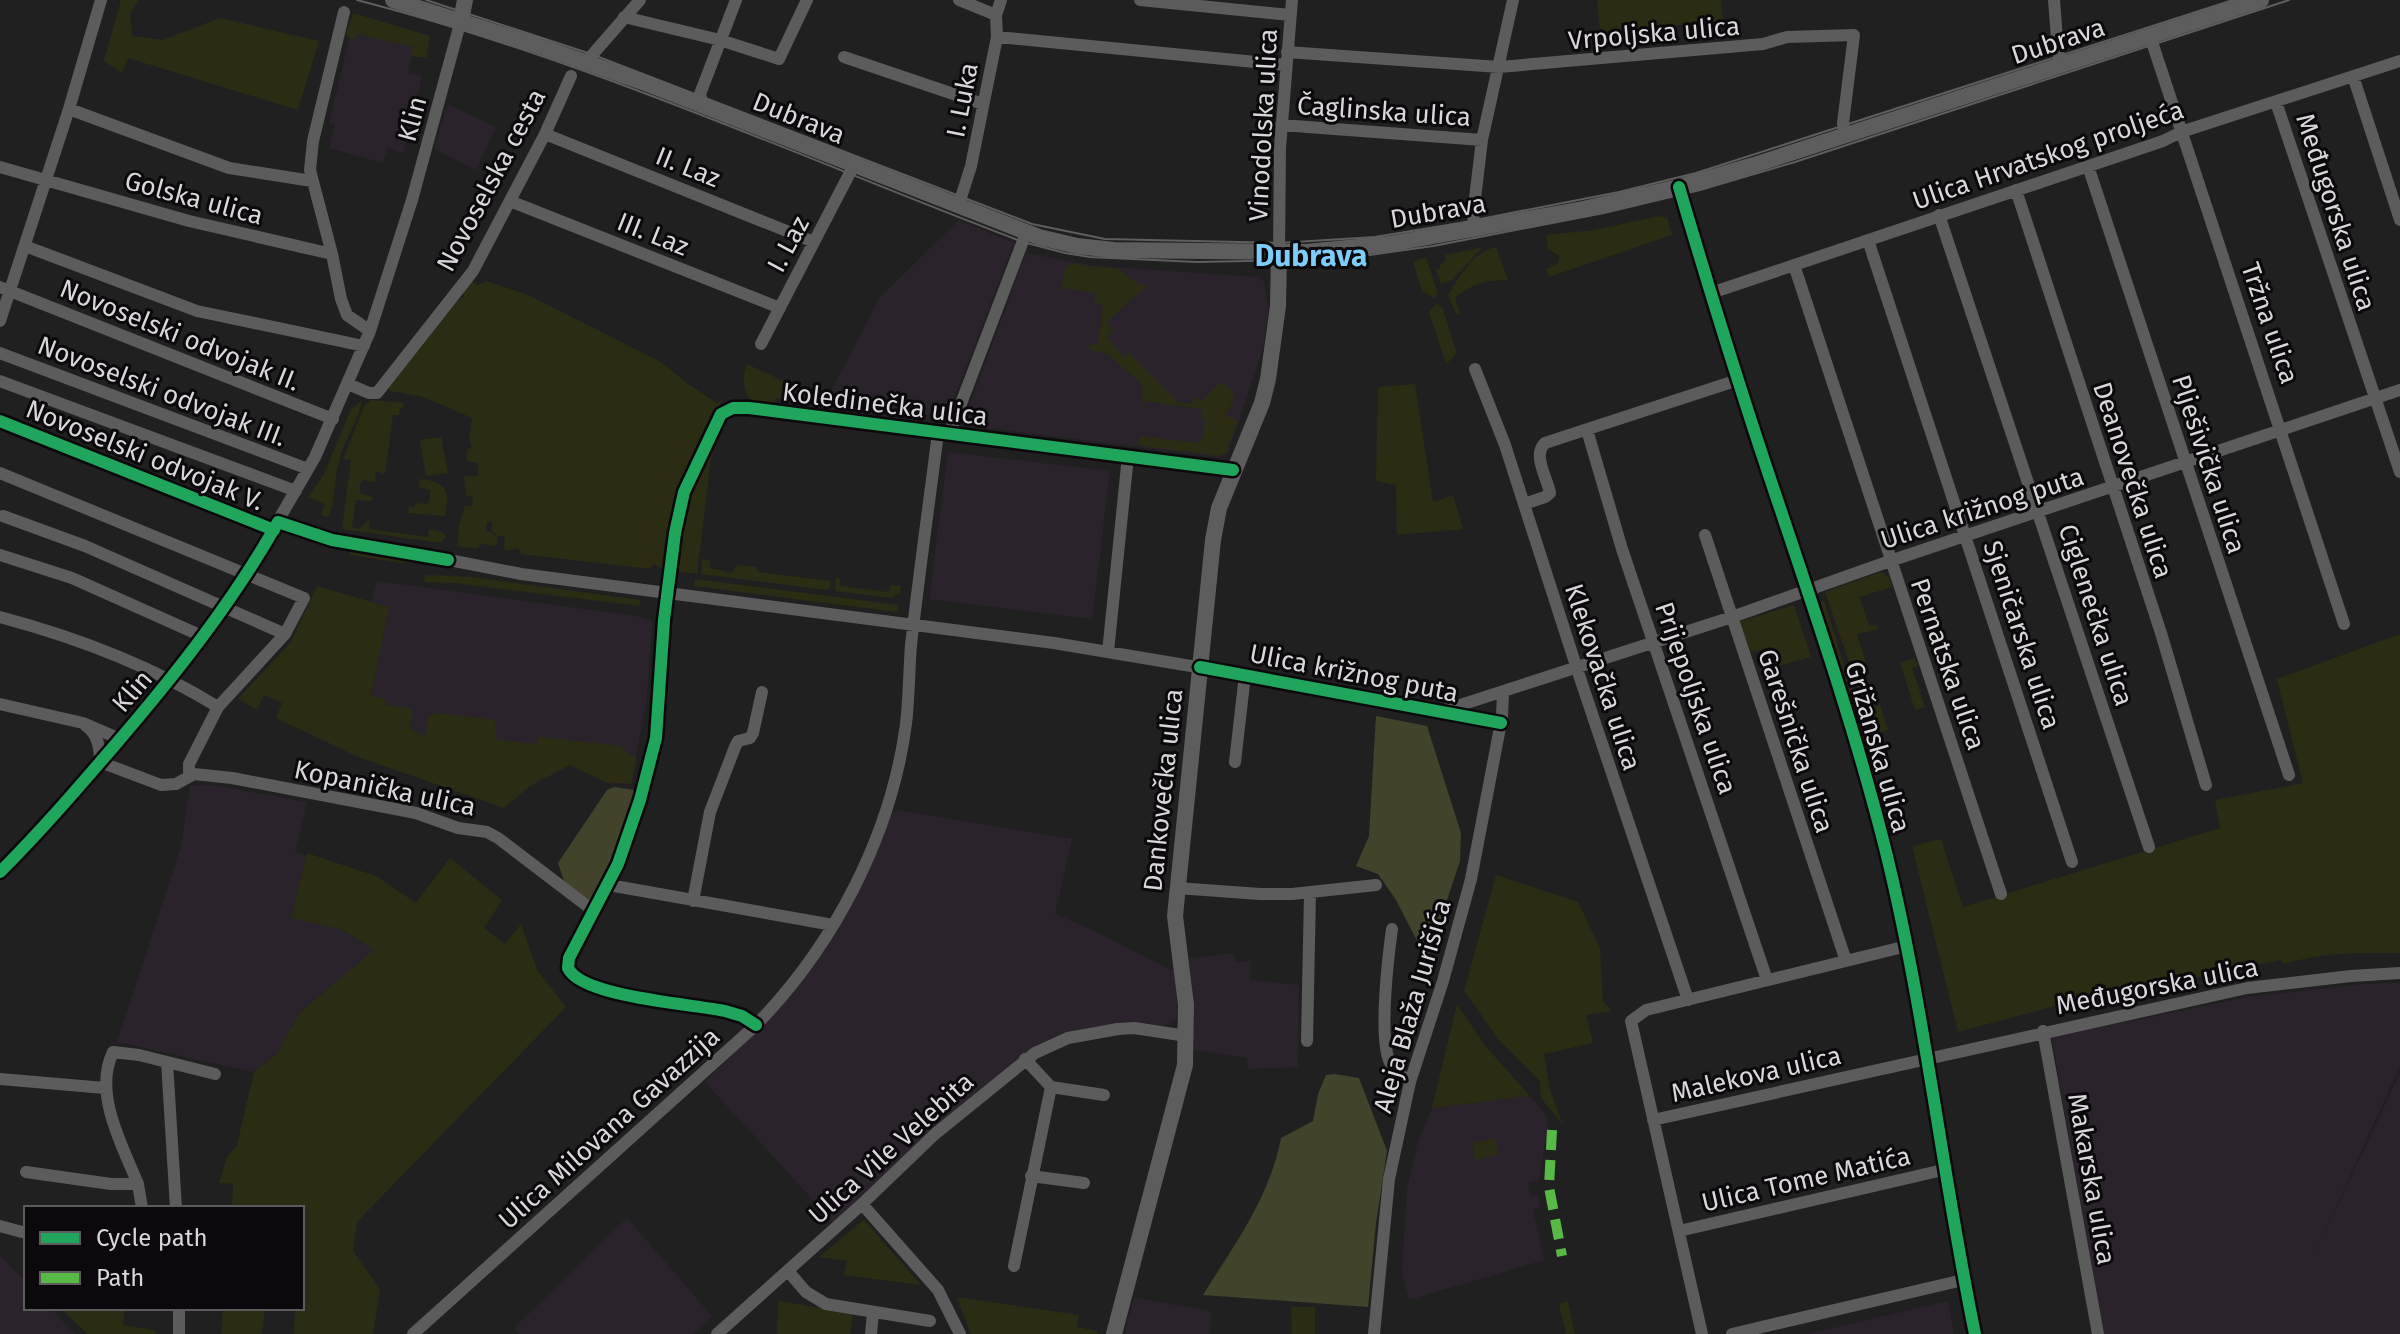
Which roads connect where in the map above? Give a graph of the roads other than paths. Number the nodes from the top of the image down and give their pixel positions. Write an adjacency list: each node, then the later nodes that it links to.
1 (101, 0): 33 (street)
2 (393, 0): 18 (main road, Dubrava)
3 (465, 0): 18 (main road)
4 (640, 0): 17 (street)
5 (736, 0): 21 (street)
6 (807, 0): 21 (street)
7 (959, 0): 15 (street)
8 (1001, 0): 15 (street, I. Luka)
9 (1140, 0): 16 (street)
10 (1292, 0): 16 (street, Vinodolska ulica)
11 (1513, 0): 27 (street)
12 (2054, 0): 26 (street)
13 (2261, 0): 19 (main road, Dubrava)
14 (344, 12): 43 (street)
15 (996, 15): 20 (street, I. Luka)
16 (1290, 15): 23 (street, Vinodolska ulica)
17 (624, 17): 21 (street); 25 (street)
18 (461, 20): 25 (main road, Dubrava); 62 (street, Klin)
19 (2150, 36): 26 (main road, Dubrava); 35 (street, Tržna ulica)
20 (997, 37): 23 (street); 31 (street, I. Luka)
21 (720, 40): 32 (street)
22 (844, 57): 31 (street)
23 (1287, 58): 27 (street); 34 (street, Vinodolska ulica)
24 (2400, 61): 29 (street, Ulica Hrvatskog proljeća)
25 (586, 62): 32 (main road, Dubrava)
26 (2061, 66): 37 (main road, Dubrava)
27 (1499, 67): 37 (street, Vrpoljska ulica); 38 (street)
28 (571, 76): 36 (street, Novoselska cesta)
29 (2353, 76): 30 (street, Ulica Hrvatskog proljeća); 49 (street)
30 (2276, 102): 35 (street, Ulica Hrvatskog proljeća); 71 (street, Međugorska ulica)
31 (983, 104): 47 (street, I. Luka)
32 (703, 106): 39 (main road, Dubrava)
33 (69, 109): 42 (street); 43 (street)
34 (1281, 125): 38 (street, Čaglinska ulica); 55 (street, Vinodolska ulica)
35 (2181, 132): 40 (street, Ulica Hrvatskog proljeća); 75 (street, Tržna ulica)
36 (545, 134): 46 (street, Novoselska cesta); 53 (street, II. Laz)
37 (1845, 136): 44 (main road, Dubrava)
38 (1482, 140): 50 (street)
39 (854, 165): 47 (main road, Dubrava); 53 (street, I. Laz)
40 (2088, 166): 45 (street, Ulica Hrvatskog proljeća); 78 (street, Plješivička ulica)
41 (0, 167): 42 (street, Golska ulica)
42 (46, 180): 54 (street); 56 (street, Golska ulica)
43 (312, 181): 56 (street)
44 (1679, 187): 50 (main road, Dubrava); 59 (street, Grižanska ulica)
45 (2016, 190): 48 (street, Ulica Hrvatskog proljeća); 83 (street, Deanovečka ulica)
46 (510, 201): 60 (street, III. Laz); 69 (street, Novoselska cesta)
47 (958, 207): 51 (main road, Dubrava)
48 (1939, 215): 52 (street, Ulica Hrvatskog proljeća); 86 (street, Ciglenečka ulica)
49 (2400, 220)
50 (1475, 229): 55 (main road, Dubrava)
51 (1026, 233): 55 (main road, Dubrava); 76 (street)
52 (1868, 240): 57 (street, Ulica Hrvatskog proljeća); 90 (street, Sjeničarska ulica)
53 (814, 242): 60 (street, I. Laz)
54 (25, 246): 58 (street); 64 (street)
55 (1279, 253): 80 (main road, Dankovečka ulica)
56 (332, 254): 62 (street)
57 (1794, 265): 59 (street, Ulica Hrvatskog proljeća); 92 (street, Pernatska ulica)
58 (5, 289): 61 (street); 72 (street, Novoselski odvojak II.)
59 (1711, 293): 67 (street, Grižanska ulica)
60 (780, 308): 63 (street, I. Laz)
61 (0, 321)
62 (370, 331): 64 (street, Klin)
63 (761, 344)
64 (364, 346): 69 (street, Klin)
65 (0, 353): 79 (street, Novoselski odvojak III.)
66 (1475, 369): 85 (street, Klekovačka ulica)
67 (1738, 380): 74 (street); 94 (street, Grižanska ulica)
68 (0, 381): 84 (street)
69 (348, 384): 72 (street, Klin)
70 (2400, 390): 71 (street, Ulica križnog puta)
71 (2376, 399): 75 (street, Ulica križnog puta); 81 (street, Međugorska ulica)
72 (333, 419): 79 (street, Klin)
73 (0, 421): 88 (street, Novoselski odvojak V.)
74 (1587, 430): 85 (street); 103 (street, Prijepoljska ulica)
75 (2281, 431): 78 (street, Ulica križnog puta); 100 (street, Tržna ulica)
76 (944, 434): 77 (street, Koledinečka ulica); 95 (street, Koledinečka ulica); 99 (street, Koledinečka ulica)
77 (1128, 456): 80 (street, Koledinečka ulica); 104 (street)
78 (2186, 463): 83 (street, Ulica križnog puta); 119 (street, Plješivička ulica)
79 (308, 469): 84 (street, Klin)
80 (1233, 470): 105 (main road, Dankovečka ulica)
81 (2400, 472)
82 (0, 473): 93 (street)
83 (2112, 488): 86 (street, Ulica križnog puta); 121 (street, Deanovečka ulica)
84 (296, 491): 88 (street, Klin)
85 (1524, 504): 106 (street, Klekovačka ulica)
86 (2039, 512): 90 (street, Ulica križnog puta); 122 (street, Ciglenečka ulica)
87 (3, 516): 96 (street)
88 (276, 526): 93 (street, Klin); 95 (street)
89 (1705, 535): 98 (street, Garešnička ulica)
90 (1967, 536): 92 (street, Ulica križnog puta); 123 (street, Sjeničarska ulica)
91 (0, 555): 102 (street)
92 (1890, 561): 94 (street, Ulica križnog puta); 129 (street, Pernatska ulica)
93 (248, 575): 96 (street, Klin); 101 (street)
94 (1807, 590): 98 (street, Ulica križnog puta); 134 (street, Grižanska ulica)
95 (667, 594): 99 (street); 125 (street)
96 (226, 608): 101 (street); 102 (street, Klin)
97 (0, 617): 108 (street)
98 (1732, 617): 103 (street, Ulica križnog puta); 135 (street, Garešnička ulica)
99 (915, 624): 104 (street); 132 (street, Ulica Milovana Gavazzija)
100 (2344, 624)
101 (285, 634): 112 (street)
102 (204, 637): 108 (street, Klin)
103 (1654, 641): 106 (street, Ulica križnog puta); 137 (street, Prijepoljska ulica)
104 (1108, 652): 105 (street)
105 (1200, 667): 107 (street, Ulica križnog puta); 127 (main road, Dankovečka ulica)
106 (1577, 669): 110 (street, Ulica križnog puta); 138 (street, Klekovačka ulica)
107 (1245, 675): 113 (street, Ulica križnog puta); 118 (street)
108 (171, 679): 112 (street); 116 (street, Klin)
109 (762, 692): 130 (street)
110 (1503, 692): 113 (street, Ulica križnog puta); 115 (street, Aleja Blaža Jurišića)
111 (0, 704): 114 (street)
112 (218, 707): 120 (street)
113 (1442, 711): 115 (street, Ulica križnog puta)
114 (83, 723): 116 (street); 117 (street)
115 (1501, 723): 148 (street, Aleja Blaža Jurišića)
116 (120, 739): 117 (street, Klin)
117 (100, 762): 120 (street, Kopanička ulica); 124 (street, Klin)
118 (1235, 762)
119 (2289, 775)
120 (189, 776): 131 (street, Kopanička ulica)
121 (2206, 785)
122 (2149, 847)
123 (2072, 862)
124 (0, 872)
125 (609, 885): 130 (street); 131 (street)
126 (1376, 885): 128 (street)
127 (1177, 888): 128 (street); 141 (main road, Dankovečka ulica)
128 (1310, 893): 142 (street)
129 (2001, 894)
130 (693, 901): 132 (street)
131 (595, 912): 139 (street)
132 (833, 925): 139 (street, Ulica Milovana Gavazzija)
133 (1392, 929): 148 (street)
134 (1907, 946): 135 (street); 143 (street, Grižanska ulica)
135 (1846, 961): 137 (street)
136 (2400, 973): 140 (street, Međugorska ulica)
137 (1767, 980): 138 (street)
138 (1688, 1000): 152 (street, Malekova ulica)
139 (756, 1025): 171 (street, Ulica Milovana Gavazzija)
140 (2043, 1031): 143 (street, Međugorska ulica); 180 (street, Makarska ulica)
141 (1187, 1036): 144 (street, Ulica Vile Velebita); 175 (main road, Dankovečka ulica)
142 (1307, 1041)
143 (1926, 1058): 152 (street, Malekova ulica); 153 (street, Grižanska ulica)
144 (1025, 1059): 149 (street); 158 (street, Ulica Vile Velebita)
145 (167, 1062): 146 (street); 150 (street); 160 (street)
146 (215, 1074)
147 (0, 1079): 150 (street)
148 (1410, 1082): 176 (street, Aleja Blaža Jurišića)
149 (1051, 1087): 151 (street); 155 (street)
150 (105, 1088): 157 (street)
151 (1104, 1095)
152 (1653, 1120): 162 (street)
153 (1943, 1170): 162 (street, Ulica Tome Matića); 166 (street, Grižanska ulica)
154 (26, 1172): 157 (street)
155 (1031, 1176): 156 (street); 164 (street)
156 (1084, 1183)
157 (138, 1184): 159 (street)
158 (862, 1204): 165 (street, Ulica Vile Velebita); 174 (street)
159 (142, 1206)
160 (176, 1206)
161 (0, 1226): 163 (street)
162 (1679, 1231): 177 (street)
163 (24, 1232)
164 (1014, 1266)
165 (788, 1271): 168 (street); 172 (street, Ulica Vile Velebita)
166 (1963, 1280): 178 (street); 179 (street, Grižanska ulica)
167 (179, 1310): 170 (street)
168 (873, 1312): 169 (street); 173 (street)
169 (930, 1321)
170 (179, 1334)
171 (413, 1334)
172 (717, 1334)
173 (871, 1334)
174 (960, 1334)
175 (1114, 1334)
176 (1374, 1334)
177 (1702, 1334)
178 (1732, 1334)
179 (1975, 1334)
180 (2098, 1334)

